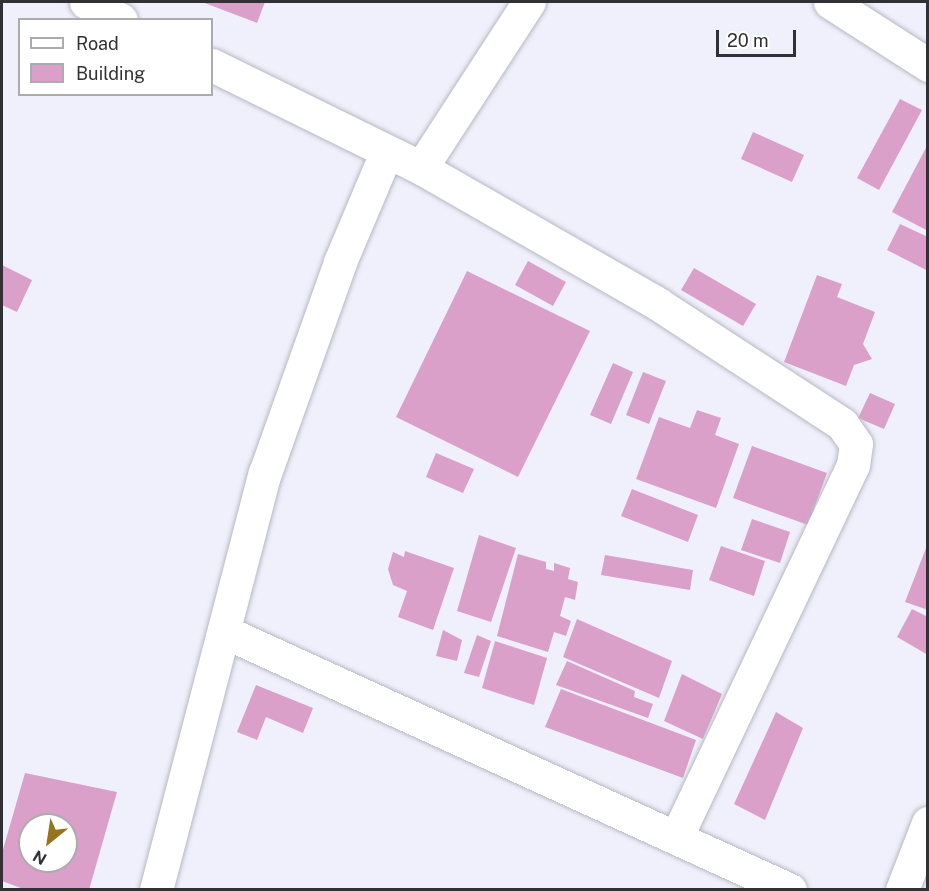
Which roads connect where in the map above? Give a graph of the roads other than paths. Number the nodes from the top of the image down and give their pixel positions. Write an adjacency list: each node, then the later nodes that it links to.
1 (86, 2): 4 (street)
2 (529, 2): 8 (street)
3 (830, 2): 5 (street)
4 (118, 18)
5 (927, 65)
6 (213, 66): 7 (street)
7 (386, 153): 8 (street); 9 (street)
8 (421, 168): 11 (street)
9 (225, 632): 11 (street); 12 (street)
10 (927, 823): 14 (street)
11 (677, 835): 13 (street)
12 (156, 890)
13 (790, 890)
14 (902, 890)

